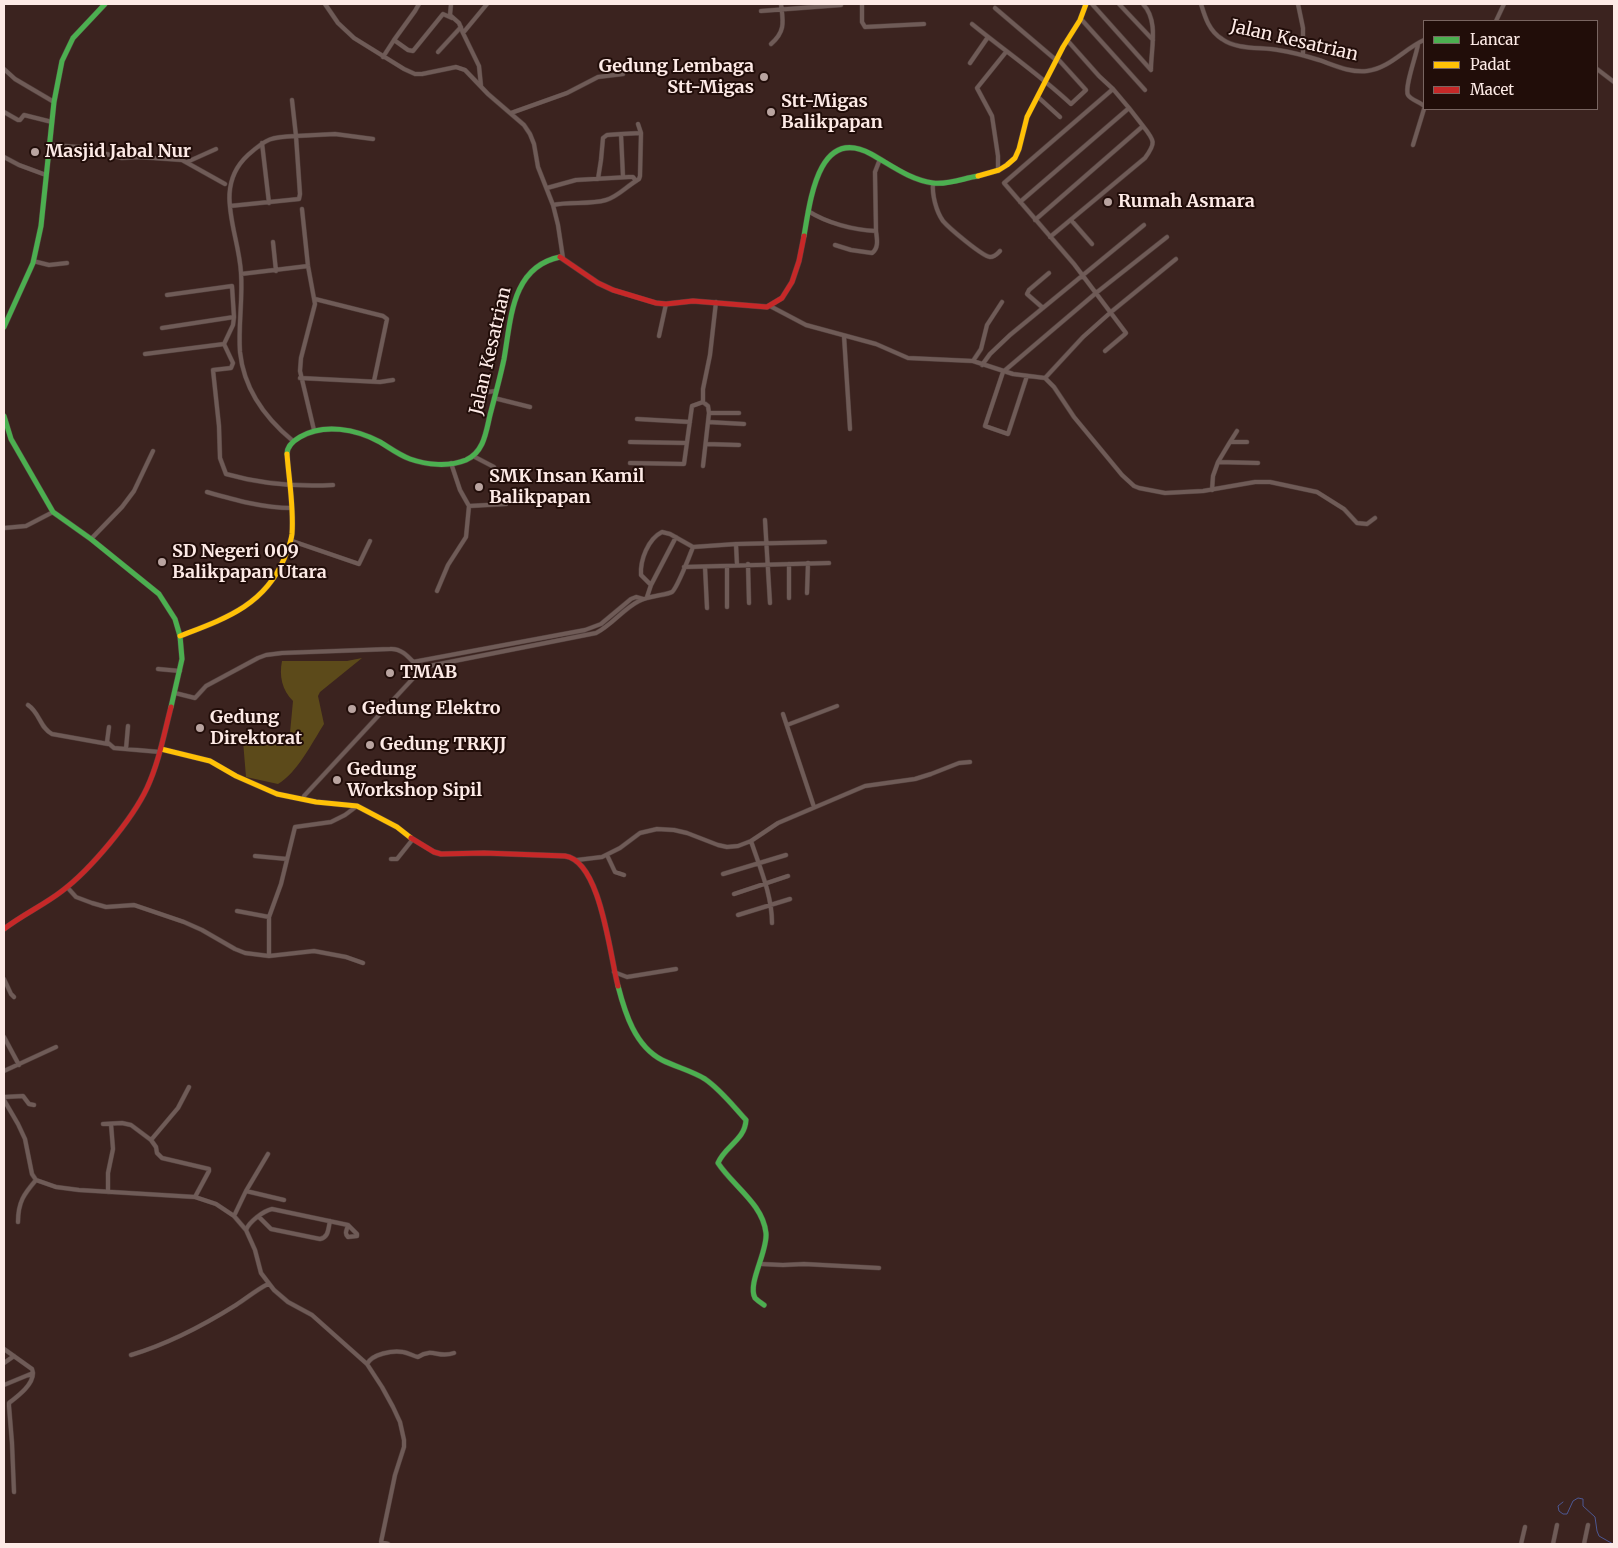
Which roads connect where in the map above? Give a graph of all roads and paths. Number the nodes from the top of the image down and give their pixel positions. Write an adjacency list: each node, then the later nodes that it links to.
1 (105, 4): 49 (main road)
2 (325, 4): 36 (street)
3 (419, 4): 27 (street)
4 (451, 4): 19 (street)
5 (487, 4): 25 (street)
6 (862, 4): 22 (street)
7 (1086, 4): 20 (main road)
8 (1092, 4): 29 (street)
9 (1119, 4): 29 (street)
10 (1143, 4): 29 (street)
11 (1201, 4): 35 (street, Jalan Kesatrian)
12 (1298, 4): 35 (street)
13 (1504, 4): 21 (street)
14 (826, 5): 15 (street); 16 (street)
15 (841, 5)
16 (781, 6): 18 (street); 31 (street)
17 (995, 8): 37 (street)
18 (761, 11)
19 (452, 18): 24 (street); 27 (street)
20 (1081, 19): 28 (main road); 46 (street)
21 (1496, 20)
22 (924, 24)
23 (972, 24): 26 (street)
24 (461, 27): 25 (street); 33 (street)
25 (463, 33): 44 (street)
26 (988, 37): 34 (street); 38 (street)
27 (394, 40): 36 (street)
28 (1067, 40): 37 (main road); 45 (street)
29 (1153, 40)
30 (1423, 41): 32 (street, Jalan Kesatrian)
31 (771, 44)
32 (1418, 44): 35 (street, Jalan Kesatrian); 50 (street)
33 (438, 52)
34 (1006, 52): 42 (street); 70 (street)
35 (1303, 55)
36 (383, 57): 44 (street)
37 (1056, 59): 42 (main road); 42 (street)
38 (970, 63)
39 (4, 69): 49 (street)
40 (1598, 70): 43 (street)
41 (623, 74): 54 (street)
42 (1045, 80): 47 (main road)
43 (1614, 82)
44 (481, 86): 54 (street)
45 (1113, 89): 51 (street); 78 (street)
46 (1145, 90)
47 (1038, 96): 55 (street); 70 (main road)
48 (292, 100): 61 (street)
49 (54, 102): 56 (main road)
50 (1423, 106)
51 (1129, 108): 58 (street); 78 (street)
52 (1423, 110): 65 (street)
53 (4, 112): 56 (street)
54 (511, 113): 77 (street)
55 (1060, 117)
56 (52, 122): 64 (main road)
57 (638, 124): 59 (street)
58 (1144, 126): 84 (street); 85 (street)
59 (641, 133): 60 (street); 74 (street)
60 (621, 134): 72 (street); 73 (street)
61 (296, 136): 62 (street); 63 (street); 79 (street)
62 (373, 140)
63 (262, 143): 79 (street); 81 (street)
64 (50, 145): 69 (street); 71 (main road)
65 (1413, 145)
66 (216, 149): 69 (street)
67 (4, 157): 71 (street)
68 (880, 159): 75 (main road); 83 (main road); 87 (street)
69 (187, 162): 76 (street)
70 (998, 171): 75 (main road)
71 (46, 175): 96 (main road)
72 (623, 177): 73 (street); 74 (street)
73 (598, 179): 77 (street)
74 (636, 181): 80 (street)
75 (933, 183): 93 (street)
76 (225, 184)
77 (547, 188): 80 (street)
78 (1020, 202): 84 (street)
79 (269, 203): 81 (street)
80 (553, 205): 94 (street)
81 (230, 206): 101 (street)
82 (302, 209): 98 (street)
83 (808, 211): 87 (street); 109 (main road)
84 (1035, 220): 88 (street)
85 (1071, 220): 88 (street); 91 (street)
86 (1144, 225): 102 (street)
87 (876, 231): 92 (street)
88 (1050, 237): 102 (street)
89 (1167, 237): 103 (street)
90 (273, 242): 99 (street)
91 (1092, 244)
92 (835, 245)
93 (1000, 251)
94 (563, 258): 108 (main road); 128 (main road, Jalan Kesatrian)
95 (1176, 259): 111 (street)
96 (33, 262): 97 (street); 113 (main road)
97 (67, 263)
98 (308, 266): 99 (street); 105 (street)
99 (276, 271): 101 (street)
100 (1048, 273): 110 (street)
101 (241, 274): 143 (street)
102 (1083, 276): 103 (street); 110 (street)
103 (1096, 293): 111 (street); 122 (street)
104 (167, 295): 112 (street)
105 (315, 299): 124 (street); 127 (street)
106 (716, 302): 108 (main road); 109 (main road); 131 (street)
107 (1002, 302): 120 (street)
108 (666, 304): 115 (street)
109 (770, 306): 116 (street)
110 (1043, 308): 121 (street)
111 (1111, 312): 118 (street); 125 (street)
112 (234, 317): 114 (street); 117 (street)
113 (4, 327)
114 (162, 328)
115 (659, 336)
116 (844, 336): 120 (street); 140 (street)
117 (224, 344): 119 (street); 158 (street)
118 (1105, 351)
119 (145, 354)
120 (973, 362): 121 (street)
121 (982, 365): 122 (street)
122 (1003, 372): 123 (street); 123 (street)
123 (1027, 376): 125 (street)
124 (300, 378): 127 (street); 141 (street)
125 (1045, 378): 160 (street)
126 (393, 380): 127 (street)
127 (374, 381)
128 (495, 391): 129 (street); 130 (main road, Jalan Kesatrian)
129 (475, 394)
130 (494, 398): 132 (street); 151 (main road, Jalan Kesatrian)
131 (703, 402): 133 (street); 137 (street)
132 (530, 407)
133 (709, 413): 134 (street); 138 (street)
134 (739, 413)
135 (4, 416): 165 (main road)
136 (637, 419): 137 (street)
137 (690, 422): 147 (street)
138 (708, 422): 139 (street); 148 (street)
139 (744, 424)
140 (850, 429)
141 (314, 430): 143 (main road); 153 (main road)
142 (1237, 431): 145 (street)
143 (292, 442): 158 (main road)
144 (630, 442): 147 (street)
145 (1230, 442): 146 (street); 152 (street)
146 (1247, 442)
147 (686, 443): 154 (street)
148 (706, 444): 149 (street); 156 (street)
149 (739, 445)
150 (153, 451): 170 (street)
151 (473, 456): 153 (main road); 157 (street)
152 (1218, 462): 155 (street); 160 (street)
153 (451, 463): 163 (street)
154 (630, 463)
155 (1258, 463)
156 (703, 466)
157 (494, 467)
158 (290, 485): 159 (street); 164 (main road)
159 (333, 485)
160 (1212, 490): 166 (street)
161 (208, 492): 164 (street)
162 (506, 504): 163 (street)
163 (469, 506): 187 (street)
164 (292, 508): 171 (main road)
165 (52, 512): 168 (street); 170 (main road)
166 (1375, 518)
167 (765, 520): 174 (street)
168 (4, 528)
169 (676, 537): 176 (street); 186 (street); 186 (street)
170 (91, 539): 195 (main road)
171 (292, 541): 172 (street); 195 (main road)
172 (370, 541)
173 (825, 542): 174 (street)
174 (766, 543): 175 (street); 180 (street)
175 (736, 544): 176 (street); 182 (street)
176 (693, 546): 184 (street)
177 (808, 563): 178 (street); 181 (street); 188 (street)
178 (829, 563)
179 (748, 564): 180 (street); 182 (street); 191 (street)
180 (767, 564): 181 (street); 192 (street)
181 (789, 564): 190 (street)
182 (737, 565): 183 (street)
183 (727, 566): 185 (street); 193 (street)
184 (684, 567): 185 (street); 189 (street)
185 (705, 567): 194 (street)
186 (651, 585): 189 (street)
187 (437, 591)
188 (807, 593)
189 (645, 598): 196 (street); 197 (street)
190 (789, 598)
191 (749, 603)
192 (770, 603)
193 (727, 607)
194 (707, 608)
195 (180, 636): 199 (main road)
196 (413, 662): 197 (street); 200 (street)
197 (419, 668): 211 (street)
198 (158, 669): 199 (street)
199 (180, 671): 200 (main road)
200 (175, 693): 209 (main road)
201 (28, 705): 207 (street)
202 (837, 706): 204 (street)
203 (783, 714): 204 (street)
204 (787, 725): 213 (street)
205 (128, 726): 208 (street)
206 (109, 727): 207 (street)
207 (108, 744): 208 (street)
208 (126, 749): 209 (street)
209 (160, 750): 211 (main road); 227 (main road)
210 (970, 762): 213 (street)
211 (303, 798): 212 (main road)
212 (357, 806): 214 (main road); 220 (street)
213 (814, 807): 215 (street)
214 (413, 839): 219 (street); 221 (main road)
215 (751, 841): 216 (street); 222 (street)
216 (607, 854): 221 (street); 224 (street)
217 (786, 855): 222 (street)
218 (255, 856): 220 (street)
219 (391, 859)
220 (287, 860): 233 (street)
221 (577, 860): 241 (main road)
222 (758, 864): 223 (street); 226 (street)
223 (723, 874)
224 (624, 876)
225 (788, 876): 226 (street)
226 (765, 884): 228 (street); 230 (street)
227 (67, 887): 234 (main road); 238 (street)
228 (734, 894)
229 (790, 899): 230 (street)
230 (770, 904): 232 (street); 235 (street)
231 (237, 911): 233 (street)
232 (738, 915)
233 (269, 917): 238 (street)
234 (16, 920): 236 (main road); 237 (main road)
235 (772, 923)
236 (4, 925)
237 (4, 929)
238 (270, 956): 239 (street)
239 (363, 963)
240 (676, 969): 241 (street)
241 (614, 972): 266 (main road)
242 (4, 979): 243 (street)
243 (14, 997)
244 (4, 1037): 246 (street)
245 (56, 1047): 246 (street)
246 (19, 1065): 247 (street)
247 (4, 1071)
248 (189, 1087): 253 (street)
249 (4, 1098): 250 (street); 255 (street)
250 (34, 1105)
251 (103, 1124): 252 (street)
252 (111, 1124): 253 (street); 257 (street)
253 (151, 1140): 258 (street)
254 (268, 1154): 256 (street)
255 (36, 1180): 257 (street); 263 (street)
256 (246, 1191): 259 (street); 260 (street)
257 (108, 1192): 258 (street)
258 (195, 1197): 260 (street)
259 (284, 1200)
260 (234, 1216): 265 (street)
261 (259, 1216): 262 (street); 262 (street); 265 (street)
262 (330, 1221): 264 (street)
263 (18, 1222)
264 (348, 1225)
265 (246, 1230): 268 (street)
266 (761, 1264): 267 (street); 269 (main road)
267 (879, 1268)
268 (268, 1284): 272 (street); 275 (street)
269 (764, 1305)
270 (4, 1349): 273 (street)
271 (454, 1353): 275 (street)
272 (131, 1355)
273 (14, 1356): 274 (street); 276 (street)
274 (4, 1362)
275 (367, 1364): 282 (street)
276 (32, 1373): 277 (street); 278 (street)
277 (4, 1385)
278 (14, 1492)
279 (1557, 1525): 284 (street)
280 (1588, 1525): 285 (street)
281 (1525, 1527): 283 (street)
282 (388, 1544)
283 (1521, 1544)
284 (1553, 1544)
285 (1584, 1544)

